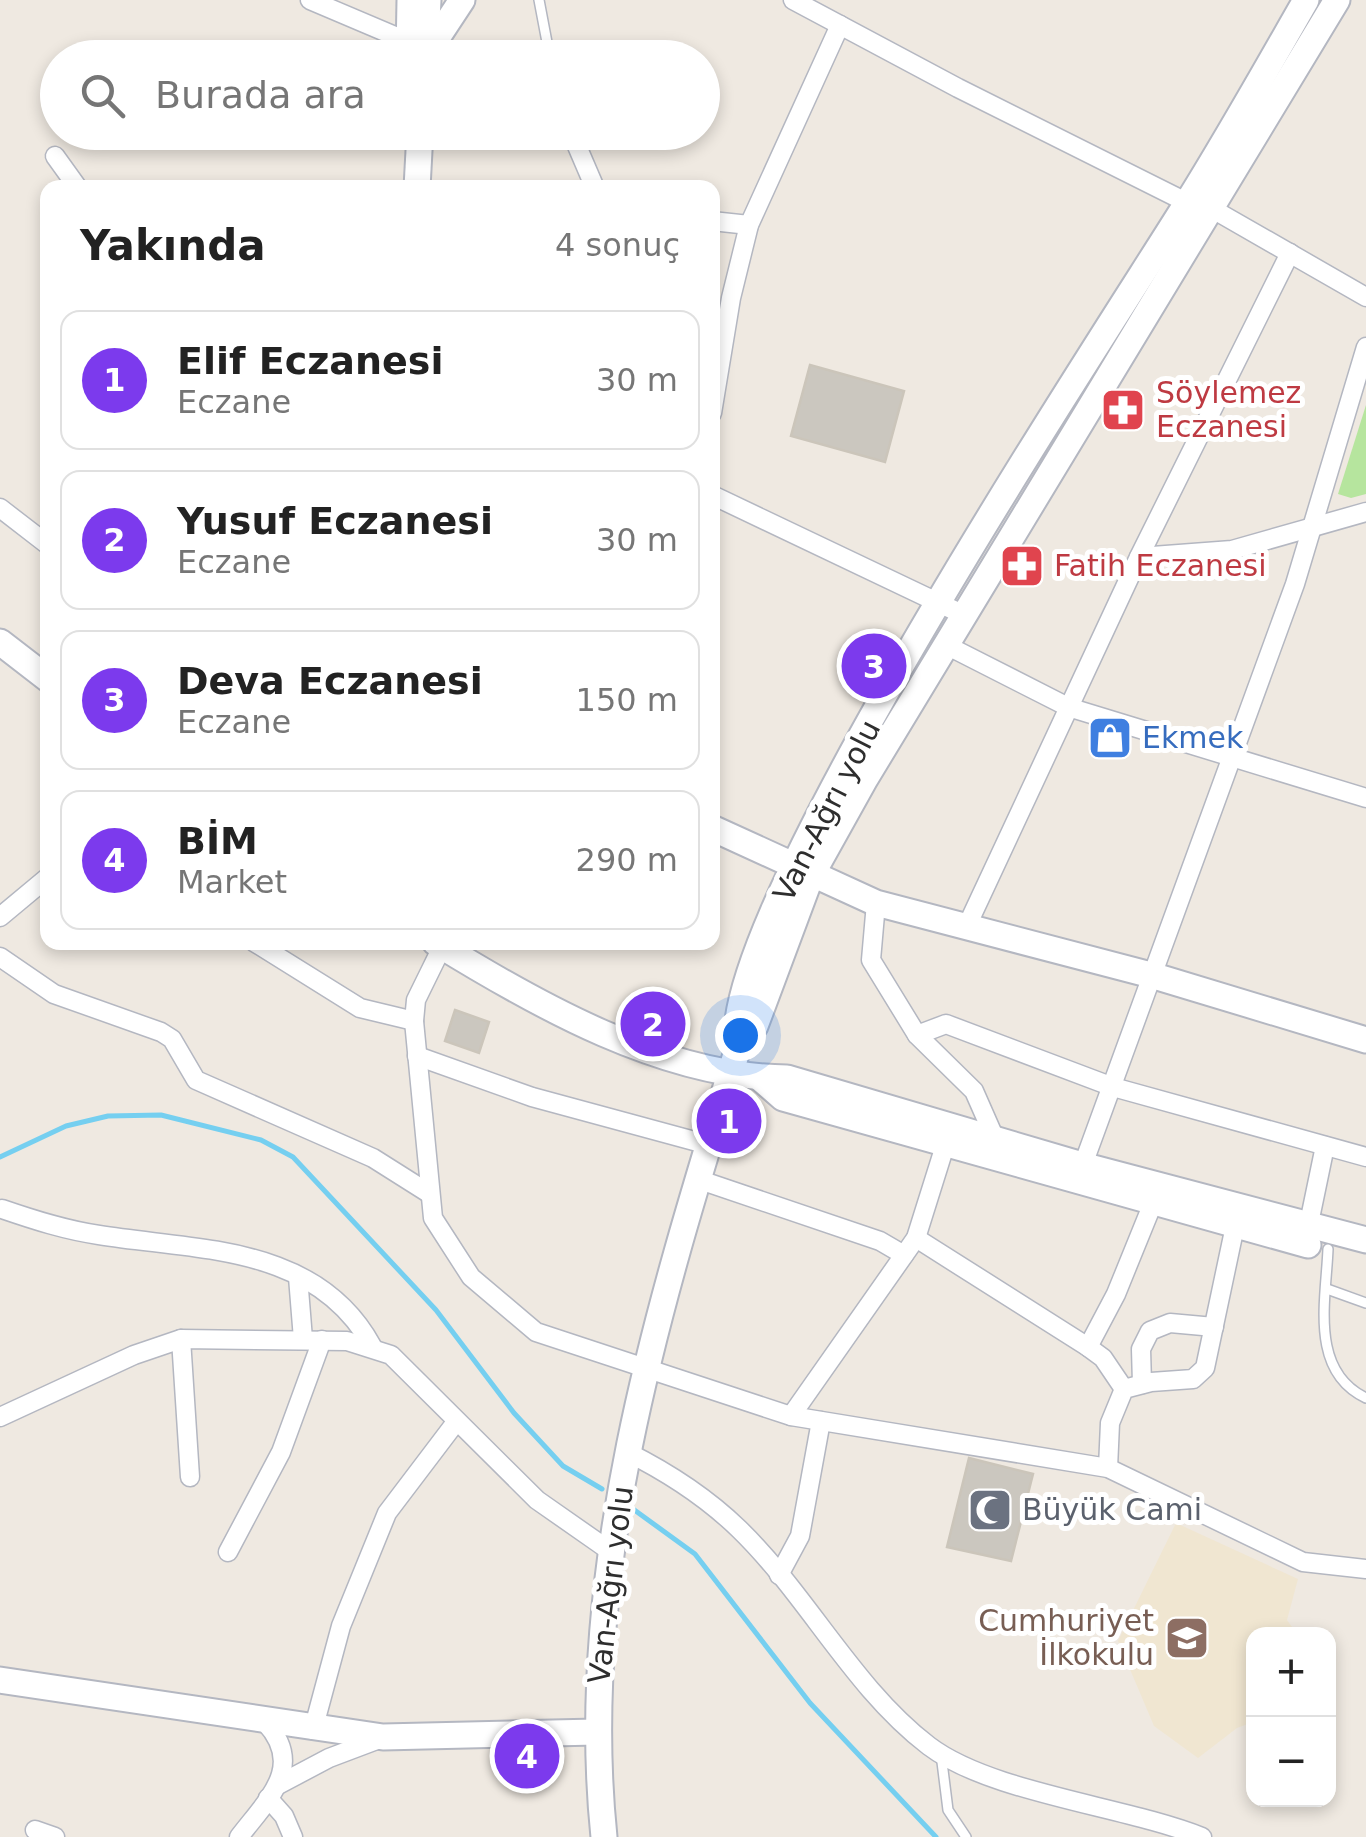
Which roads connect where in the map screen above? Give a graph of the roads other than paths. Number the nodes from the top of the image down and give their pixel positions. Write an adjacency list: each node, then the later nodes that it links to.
1 (310, 0): 10 (street)
2 (410, 0): 11 (main road)
3 (428, 0): 12 (main road)
4 (462, 0): 13 (main road)
5 (538, 0): 14 (lane)
6 (793, 0): 9 (street)
7 (1306, 0): 23 (main road, Van-Ağrı yolu)
8 (1330, 2): 23 (main road)
9 (840, 25): 23 (street); 25 (street)
10 (396, 40)
11 (416, 40)
12 (419, 40)
13 (434, 40)
14 (546, 40)
15 (405, 150): 20 (main road)
16 (419, 150): 21 (main road)
17 (579, 150): 22 (street)
18 (55, 156): 19 (street)
19 (72, 180)
20 (403, 180)
21 (417, 180)
22 (592, 180)
23 (1198, 205): 26 (street); 36 (main road, Van-Ağrı yolu); 37 (main road)
24 (720, 221): 25 (street)
25 (749, 224): 29 (street)
26 (1290, 253): 27 (street); 35 (street)
27 (1366, 297)
28 (1366, 347): 33 (street)
29 (720, 365)
30 (720, 500): 36 (street)
31 (0, 508): 34 (street)
32 (1366, 512): 33 (street)
33 (1312, 526): 35 (street); 42 (street)
34 (40, 539)
35 (1139, 557): 41 (street)
36 (938, 602): 37 (street); 45 (main road, Van-Ağrı yolu)
37 (962, 614): 39 (main road)
38 (1, 644): 40 (main road)
39 (944, 644): 41 (street); 45 (main road)
40 (40, 673)
41 (1068, 707): 42 (street); 49 (street)
42 (1234, 755): 43 (street); 54 (street)
43 (1366, 798)
44 (720, 832): 45 (main road)
45 (801, 871): 47 (main road); 59 (main road, Van-Ağrı yolu)
46 (40, 884): 48 (street)
47 (876, 903): 49 (main road); 56 (street)
48 (0, 917)
49 (966, 928): 54 (main road)
50 (267, 950): 55 (street)
51 (436, 950): 55 (street)
52 (448, 950): 59 (main road)
53 (0, 957): 68 (street)
54 (1151, 975): 57 (main road); 60 (street)
55 (414, 1021): 58 (street)
56 (918, 1035): 60 (street); 62 (street)
57 (1366, 1040)
58 (417, 1056): 63 (street); 68 (street)
59 (735, 1060): 61 (main road); 63 (main road, Van-Ağrı yolu)
60 (1113, 1087): 64 (street); 66 (street)
61 (948, 1137): 62 (main road); 66 (main road); 73 (street)
62 (996, 1140): 66 (main road)
63 (709, 1145): 67 (main road, Van-Ağrı yolu)
64 (1325, 1146): 65 (street); 72 (street)
65 (1366, 1157)
66 (1080, 1174): 69 (main road); 72 (main road)
67 (700, 1180): 76 (street); 86 (main road, Van-Ağrı yolu)
68 (430, 1194): 86 (street)
69 (1152, 1203): 71 (main road); 85 (street)
70 (2, 1209): 78 (street)
71 (1235, 1226): 75 (main road); 81 (street)
72 (1308, 1228): 74 (main road)
73 (916, 1238): 76 (street); 85 (street)
74 (1366, 1240)
75 (1328, 1249): 77 (main road); 79 (lane)
76 (904, 1255): 89 (street)
77 (1366, 1256)
78 (298, 1276): 83 (street); 84 (street)
79 (1327, 1289): 80 (lane); 88 (lane)
80 (1366, 1303)
81 (1214, 1327): 87 (street); 87 (street)
82 (181, 1339): 83 (street); 90 (street); 95 (street)
83 (312, 1340): 84 (street); 97 (street)
84 (372, 1346): 92 (street)
85 (1088, 1347): 87 (street)
86 (649, 1369): 89 (street); 93 (main road, Van-Ağrı yolu)
87 (1134, 1386): 94 (street)
88 (1366, 1398)
89 (791, 1416): 91 (street)
90 (0, 1417)
91 (820, 1421): 94 (street); 99 (street)
92 (456, 1422): 96 (street); 102 (street)
93 (627, 1452): 96 (main road, Van-Ağrı yolu); 99 (street)
94 (1108, 1468): 98 (street)
95 (190, 1477)
96 (610, 1551): 103 (main road, Van-Ağrı yolu)
97 (228, 1552)
98 (1366, 1569)
99 (779, 1576): 105 (street)
100 (0, 1680): 101 (main road)
101 (265, 1722): 102 (main road); 106 (street)
102 (313, 1730): 104 (main road)
103 (596, 1732): 104 (main road); 111 (main road, Van-Ağrı yolu)
104 (383, 1738): 106 (street)
105 (941, 1754): 112 (lane); 113 (street)
106 (273, 1791): 109 (street); 110 (street)
107 (35, 1830): 108 (street)
108 (55, 1837)
109 (240, 1837)
110 (293, 1837)
111 (604, 1837)
112 (966, 1837)
113 (1202, 1837)

